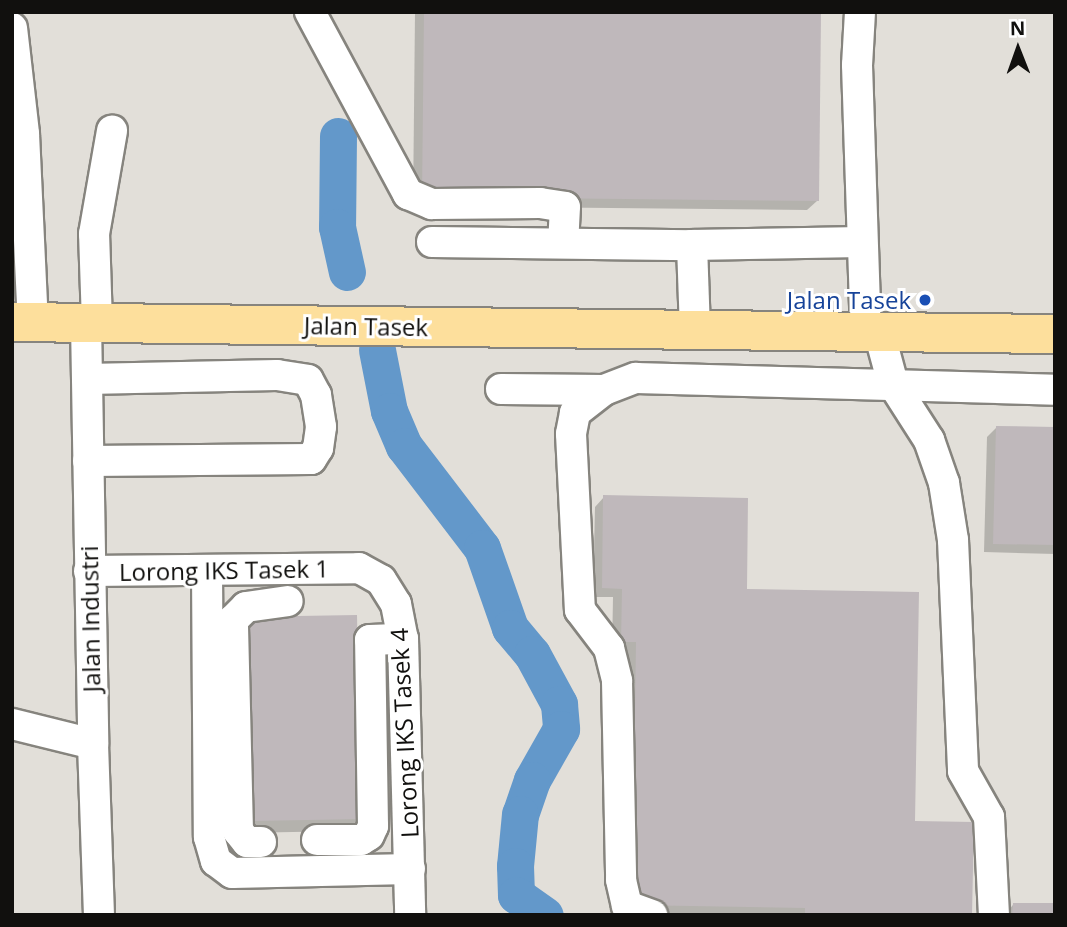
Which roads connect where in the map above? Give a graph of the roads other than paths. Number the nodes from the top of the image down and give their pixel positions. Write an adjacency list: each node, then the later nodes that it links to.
1 (310, 12): 7 (street)
2 (860, 12): 6 (street)
3 (12, 28): 9 (street)
4 (112, 131): 10 (street, Jalan Industri)
5 (432, 242): 7 (street)
6 (861, 242): 8 (street); 12 (street)
7 (564, 243): 8 (street)
8 (692, 245): 11 (street)
9 (23, 322): 10 (main road, Jalan Tasek)
10 (92, 323): 11 (main road, Jalan Tasek); 14 (street, Jalan Industri)
11 (695, 330): 12 (main road, Jalan Tasek)
12 (873, 332): 13 (main road, Jalan Tasek); 15 (street)
13 (1055, 334)
14 (87, 379): 19 (street, Jalan Industri); 19 (street)
15 (893, 384): 17 (street); 18 (street); 38 (street)
16 (501, 389): 17 (street)
17 (604, 390): 37 (street)
18 (1055, 390)
19 (88, 461): 21 (street, Jalan Industri)
20 (359, 568): 22 (street, Lorong IKS Tasek 1); 24 (street, Lorong IKS Tasek 4)
21 (89, 571): 22 (street, Lorong IKS Tasek 1); 28 (street, Jalan Industri)
22 (207, 571): 29 (street)
23 (288, 601): 29 (street)
24 (403, 639): 25 (street, Lorong IKS Tasek 4); 26 (street)
25 (407, 715): 26 (street); 30 (street, Lorong IKS Tasek 4)
26 (372, 716): 31 (street)
27 (12, 724): 28 (street)
28 (93, 744): 35 (street, Jalan Industri)
29 (222, 773): 33 (street); 34 (street)
30 (408, 811): 31 (street); 34 (street, Lorong IKS Tasek 4)
31 (373, 812): 32 (street)
32 (317, 840)
33 (261, 842)
34 (410, 869): 36 (street, Lorong IKS Tasek 4)
35 (99, 915)
36 (410, 915)
37 (652, 915)
38 (994, 915)

